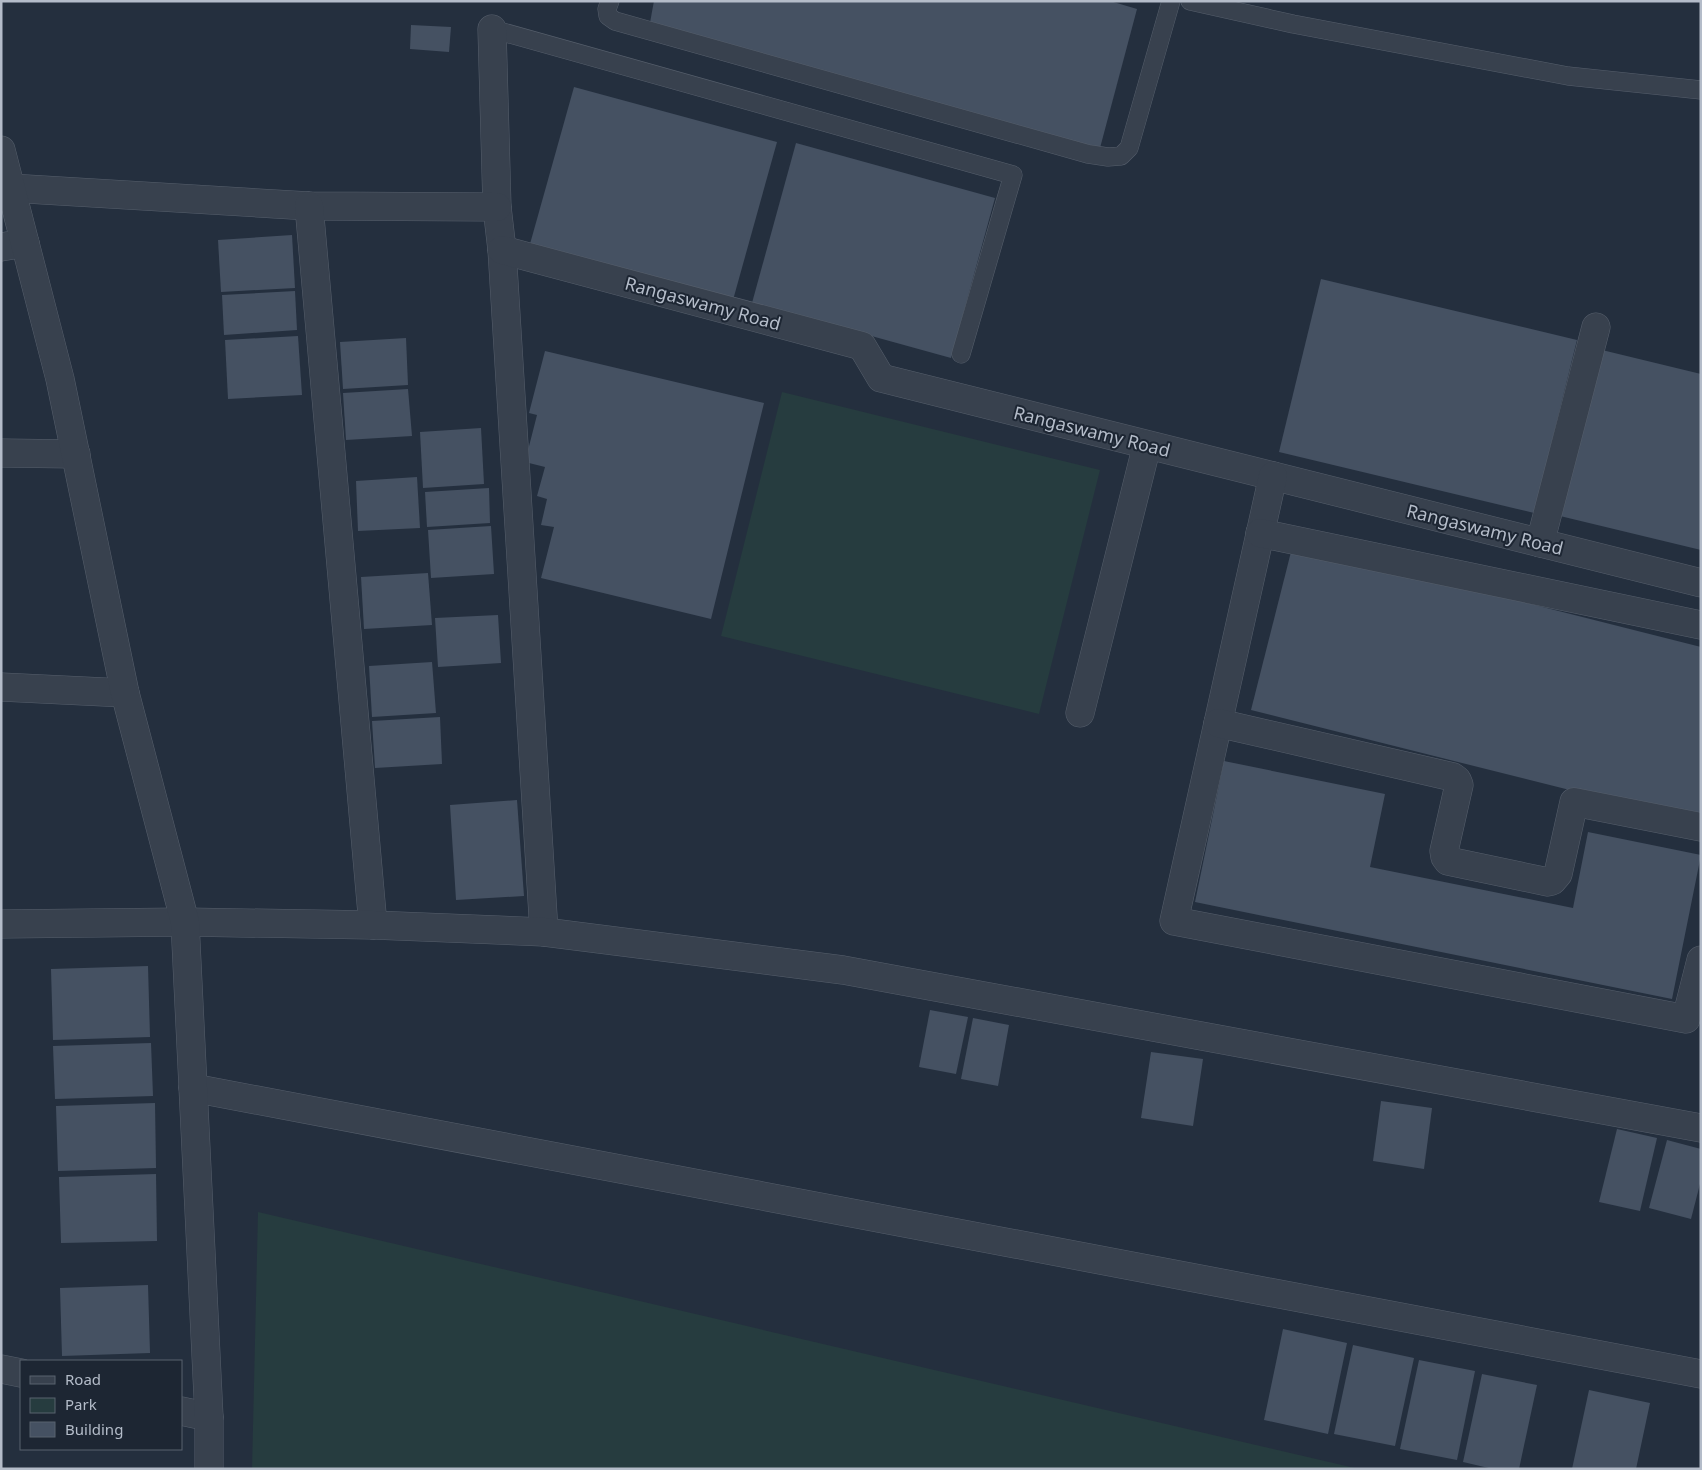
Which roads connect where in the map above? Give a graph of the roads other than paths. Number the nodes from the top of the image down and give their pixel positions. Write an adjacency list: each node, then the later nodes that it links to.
1 (610, 1): 2 (lane)
2 (1171, 1)
3 (1190, 1): 5 (lane)
4 (492, 30): 9 (street); 13 (lane)
5 (1701, 90)
6 (1, 150): 7 (street)
7 (10, 188): 8 (street); 10 (street)
8 (309, 206): 9 (street); 29 (street)
9 (497, 207): 11 (street)
10 (13, 245): 16 (street)
11 (502, 250): 14 (street, Rangaswamy Road); 30 (street)
12 (1596, 327): 19 (street)
13 (961, 354)
14 (1147, 445): 17 (street, Rangaswamy Road); 24 (street)
15 (1, 453): 16 (street)
16 (76, 454): 23 (street)
17 (1273, 476): 18 (street); 19 (street, Rangaswamy Road)
18 (1260, 533): 21 (street); 25 (street)
19 (1540, 543): 20 (street, Rangaswamy Road)
20 (1701, 583)
21 (1701, 625)
22 (1, 687): 23 (street)
23 (125, 693): 27 (street)
24 (1080, 713)
25 (1218, 723): 26 (street); 31 (street)
26 (1701, 828)
27 (184, 922): 28 (street); 29 (street); 32 (street)
28 (1, 924)
29 (374, 924): 30 (street)
30 (544, 932): 33 (street)
31 (1701, 960)
32 (193, 1088): 36 (street); 38 (street)
33 (1701, 1128)
34 (1, 1368): 35 (street)
35 (20, 1373)
36 (1701, 1374)
37 (182, 1411): 38 (street)
38 (209, 1417): 39 (street)
39 (209, 1469)

